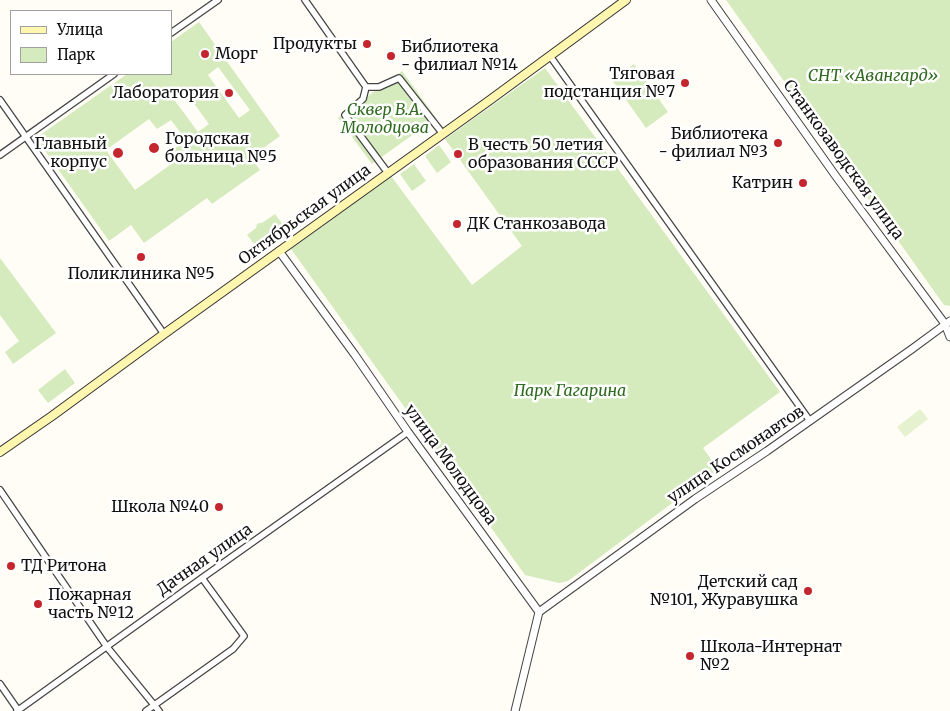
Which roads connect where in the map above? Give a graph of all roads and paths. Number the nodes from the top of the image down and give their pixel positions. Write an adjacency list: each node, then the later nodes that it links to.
1 (218, 0): 5 (street)
2 (305, 0): 8 (street)
3 (626, 0): 6 (main road, Октябрьская улица)
4 (711, 0): 15 (street, Станкозаводская улица)
5 (172, 32)
6 (550, 56): 10 (main road, Октябрьская улица); 18 (street)
7 (113, 75): 11 (street)
8 (366, 87): 10 (street); 13 (street)
9 (0, 100): 11 (street)
10 (443, 134): 13 (main road, Октябрьская улица)
11 (26, 137): 12 (street); 16 (street)
12 (0, 156)
13 (388, 173): 14 (main road, Октябрьская улица)
14 (279, 251): 16 (main road, Октябрьская улица); 19 (street, улица Молодцова)
15 (947, 322): 17 (street, Станкозаводская улица); 18 (street, улица Космонавтов)
16 (164, 334): 20 (main road, Октябрьская улица)
17 (950, 337)
18 (810, 421): 23 (street, улица Космонавтов)
19 (408, 432): 22 (street, Дачная улица); 23 (street, улица Молодцова)
20 (0, 452)
21 (0, 490): 24 (street)
22 (202, 578): 24 (street, Дачная улица); 26 (street)
23 (539, 612): 30 (street)
24 (107, 646): 26 (street); 27 (street, Дачная улица)
25 (0, 684): 27 (street)
26 (154, 705): 28 (street); 29 (street)
27 (18, 711)
28 (146, 711)
29 (158, 711)
30 (515, 711)

